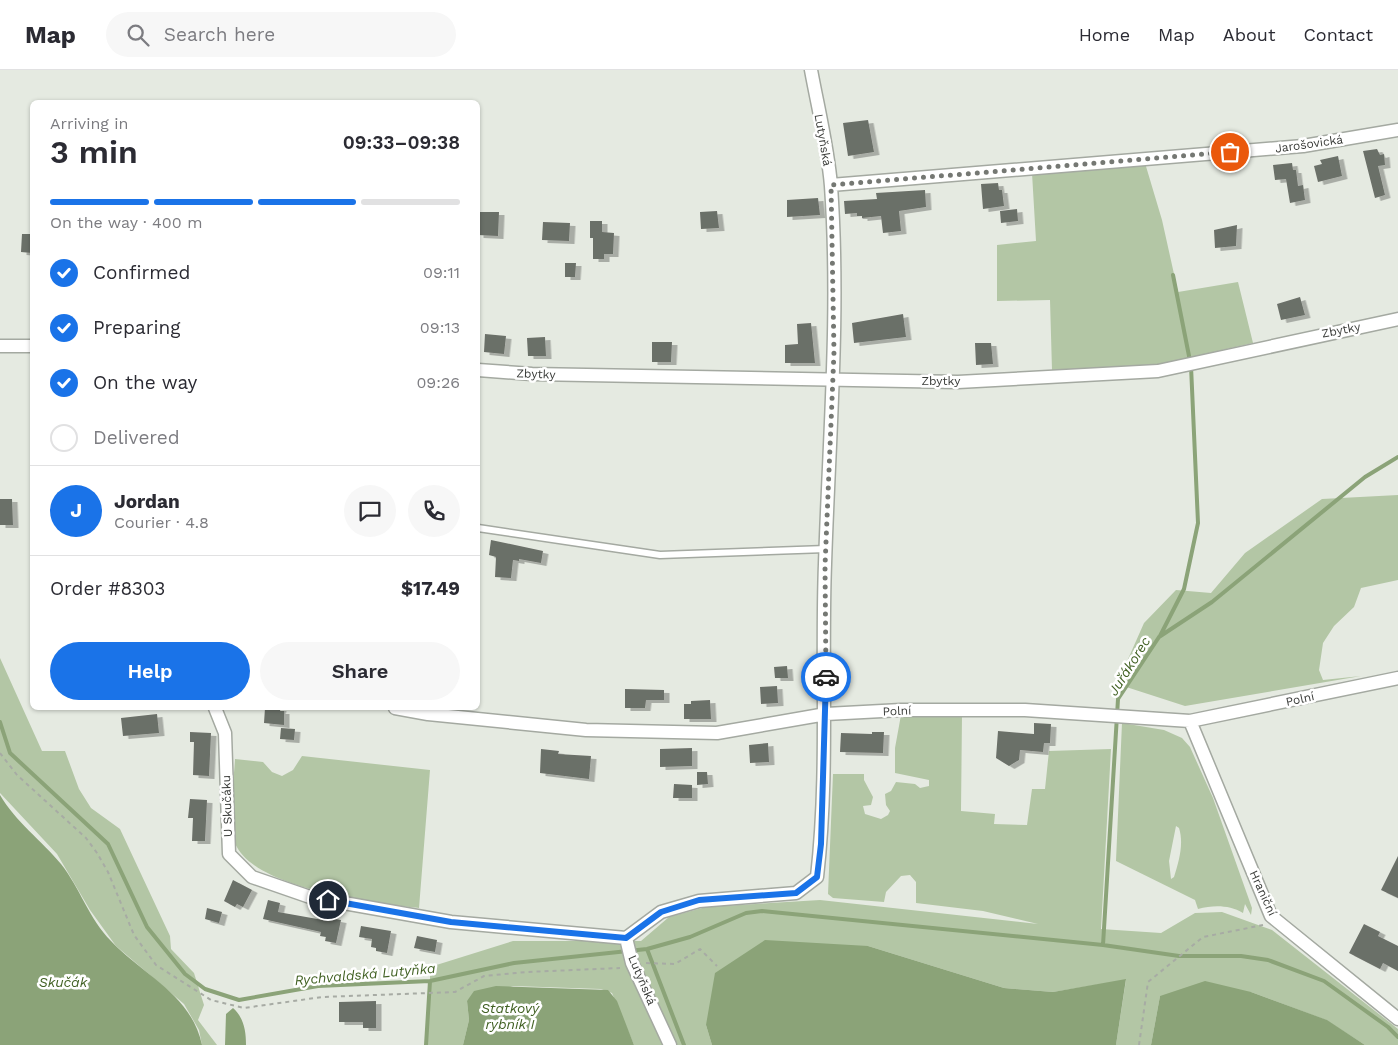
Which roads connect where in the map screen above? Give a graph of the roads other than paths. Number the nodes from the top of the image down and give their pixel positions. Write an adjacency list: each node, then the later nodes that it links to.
1 (811, 70): 3 (street, Lutyňská)
2 (1398, 130): 3 (street, Jarošovická)
3 (831, 185): 8 (street, Lutyňská)
4 (1398, 319): 8 (street, Zbytky)
5 (0, 346): 6 (street)
6 (30, 346)
7 (480, 370): 8 (street, Zbytky)
8 (834, 380): 10 (street, Lutyňská)
9 (480, 528): 10 (lane)
10 (826, 549): 14 (street, Lutyňská)
11 (1398, 678): 15 (street, Polní)
12 (216, 710): 16 (street, U Skučáku)
13 (406, 710): 14 (street, Polní)
14 (826, 714): 15 (street, Polní); 16 (street, Lutyňská)
15 (1190, 721): 17 (street, Hraniční)
16 (626, 938): 18 (street, Lutyňská)
17 (1398, 1018)
18 (670, 1045)

